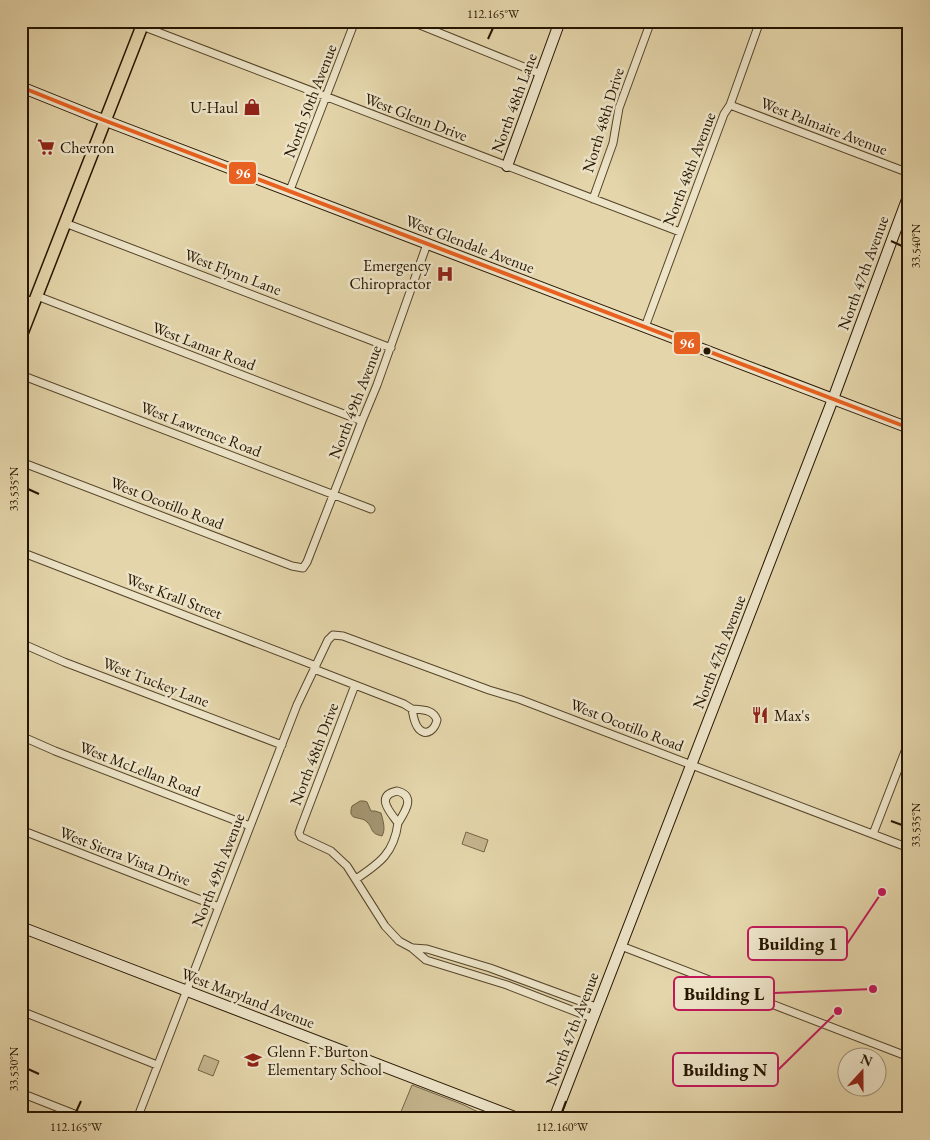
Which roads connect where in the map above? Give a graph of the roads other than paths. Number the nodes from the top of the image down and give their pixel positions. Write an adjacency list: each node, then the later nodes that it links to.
1 (355, 21): 9 (street, North 50th Avenue)
2 (410, 21): 7 (street)
3 (560, 21): 7 (street, North 48th Lane)
4 (650, 21): 16 (street, North 48th Drive)
5 (760, 21): 10 (street, North 48th Avenue)
6 (143, 24): 9 (street, West Glenn Drive); 11 (main road)
7 (541, 74): 12 (street, North 48th Lane)
8 (21, 87): 11 (street, West Glendale Avenue)
9 (326, 97): 12 (street, West Glenn Drive); 14 (street, North 50th Avenue)
10 (730, 105): 13 (street, West Palmaire Avenue); 18 (street, North 48th Avenue)
11 (105, 120): 14 (street, West Glendale Avenue); 17 (main road)
12 (507, 166): 16 (street, West Glenn Drive)
13 (909, 173)
14 (290, 190): 19 (street, West Glendale Avenue)
15 (909, 194): 26 (street, North 47th Avenue)
16 (593, 199): 18 (street, West Glenn Drive)
17 (65, 222): 21 (main road); 24 (street, West Flynn Lane)
18 (680, 232): 22 (street, North 48th Avenue)
19 (427, 244): 22 (street, West Glendale Avenue); 24 (street, North 49th Avenue)
20 (21, 298): 21 (street, West Lamar Road)
21 (35, 299): 23 (main road); 27 (street, West Lamar Road)
22 (644, 327): 26 (street, West Glendale Avenue)
23 (21, 336)
24 (390, 348): 27 (street, North 49th Avenue)
25 (21, 375): 30 (street, West Lawrence Road)
26 (833, 399): 28 (street, West Glendale Avenue); 42 (street, North 47th Avenue)
27 (362, 421): 30 (street, North 49th Avenue)
28 (909, 428)
29 (21, 462): 33 (street, West Ocotillo Road)
30 (334, 495): 31 (street, West Lawrence Road); 33 (street, North 49th Avenue)
31 (371, 509)
32 (21, 552): 36 (street, West Krall Street)
33 (303, 568)
34 (333, 635): 36 (street, North 49th Avenue); 42 (street, West Ocotillo Road)
35 (21, 643): 41 (street, West Tuckey Lane)
36 (315, 668): 37 (street, West Krall Street); 41 (street, North 49th Avenue)
37 (355, 685): 38 (street, West Krall Street); 48 (street, North 48th Drive)
38 (412, 708)
39 (21, 736): 44 (street, West McLellan Road)
40 (909, 741): 46 (street)
41 (282, 745): 44 (street, North 49th Avenue)
42 (691, 765): 46 (street, West Ocotillo Road); 51 (street, North 47th Avenue)
43 (398, 823): 48 (street)
44 (250, 826): 49 (street, North 49th Avenue)
45 (21, 830): 49 (street, West Sierra Vista Drive)
46 (873, 834): 47 (street, West Ocotillo Road)
47 (909, 848)
48 (356, 879): 52 (street)
49 (219, 907): 53 (street, North 49th Avenue)
50 (21, 927): 53 (street, West Maryland Avenue)
51 (621, 946): 54 (street, North 47th Avenue); 57 (street)
52 (412, 948): 54 (street); 56 (street)
53 (186, 990): 58 (street, North 49th Avenue); 62 (street, West Maryland Avenue)
54 (596, 1007): 56 (street, North 47th Avenue)
55 (21, 1011): 58 (street)
56 (592, 1018): 63 (street, North 47th Avenue)
57 (909, 1057)
58 (157, 1065): 61 (street, North 49th Avenue)
59 (21, 1093): 60 (street)
60 (87, 1119)
61 (137, 1119)
62 (520, 1119)
63 (554, 1119)

